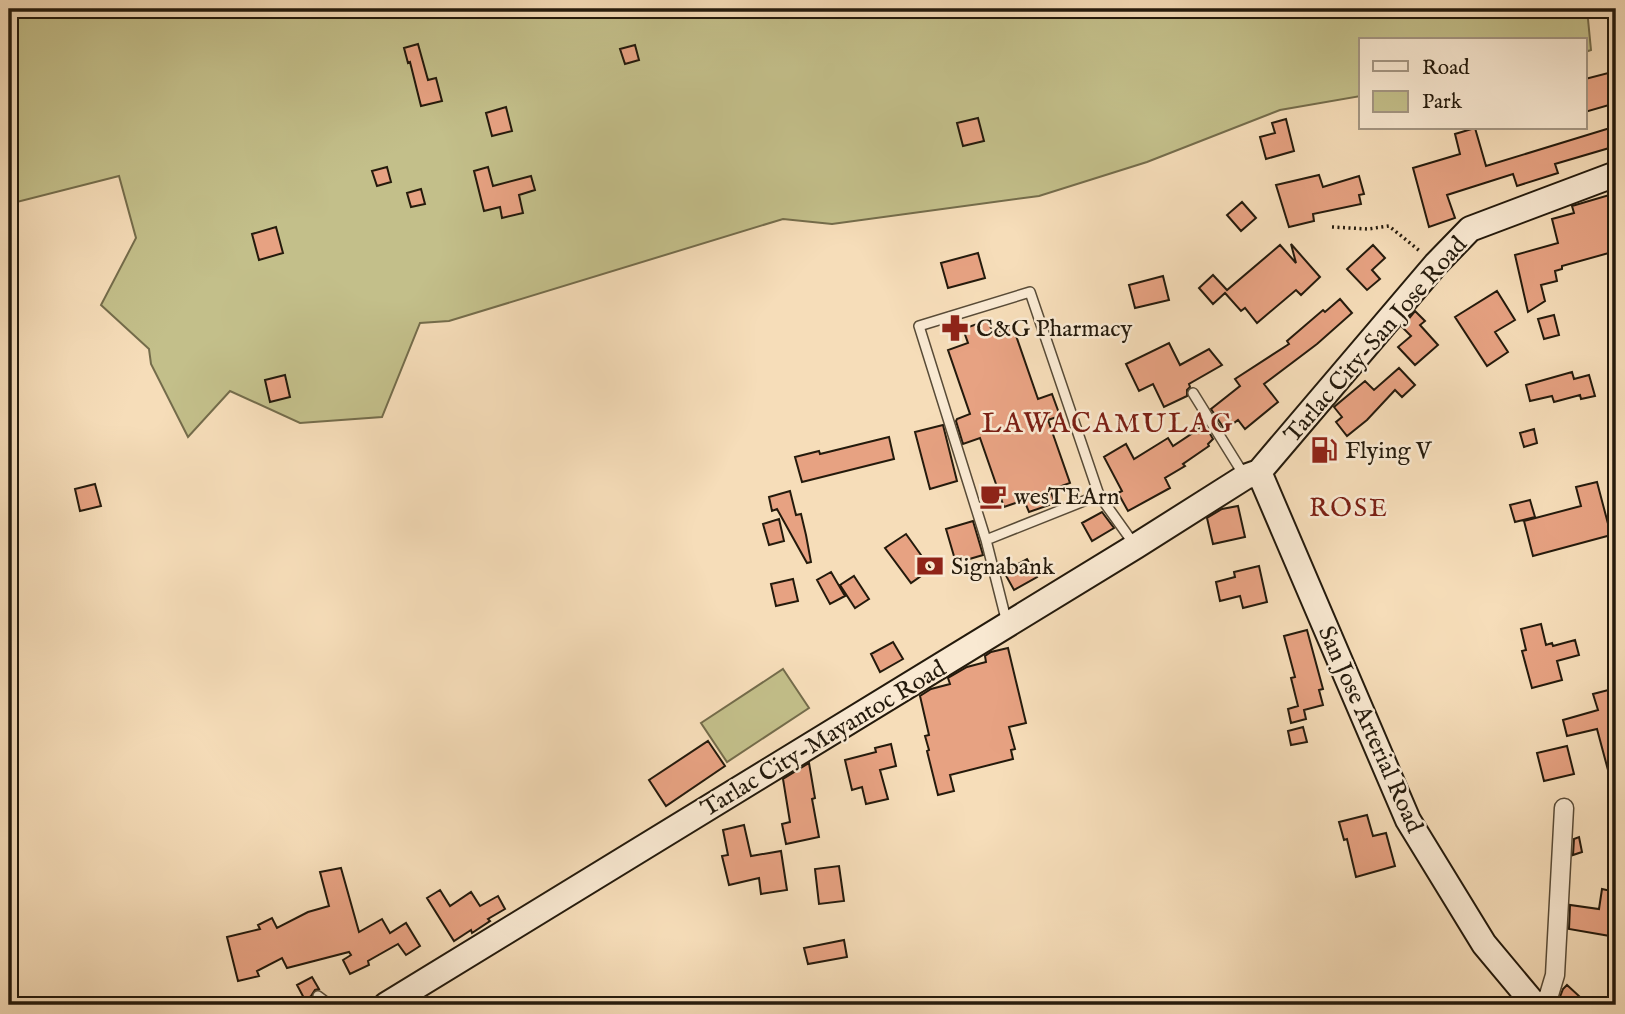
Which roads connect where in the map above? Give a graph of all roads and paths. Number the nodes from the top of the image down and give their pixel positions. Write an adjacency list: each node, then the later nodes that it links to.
1 (1616, 174): 3 (main road, Tarlac City-San Jose Road)
2 (1332, 227): 3 (path)
3 (1436, 264): 5 (main road, Tarlac City-San Jose Road)
4 (1194, 393): 5 (lane)
5 (1252, 474): 8 (main road, Tarlac City-Mayantoc Road); 14 (main road, San Jose Arterial Road)
6 (1099, 495): 7 (lane); 7 (lane); 8 (lane)
7 (986, 540): 9 (lane)
8 (1136, 546): 9 (main road, Tarlac City-Mayantoc Road)
9 (1008, 625): 13 (main road, Tarlac City-Mayantoc Road)
10 (1564, 808): 15 (street)
11 (318, 996): 12 (lane)
12 (330, 1005)
13 (386, 1005)
14 (1535, 1005)
15 (1543, 1005)

